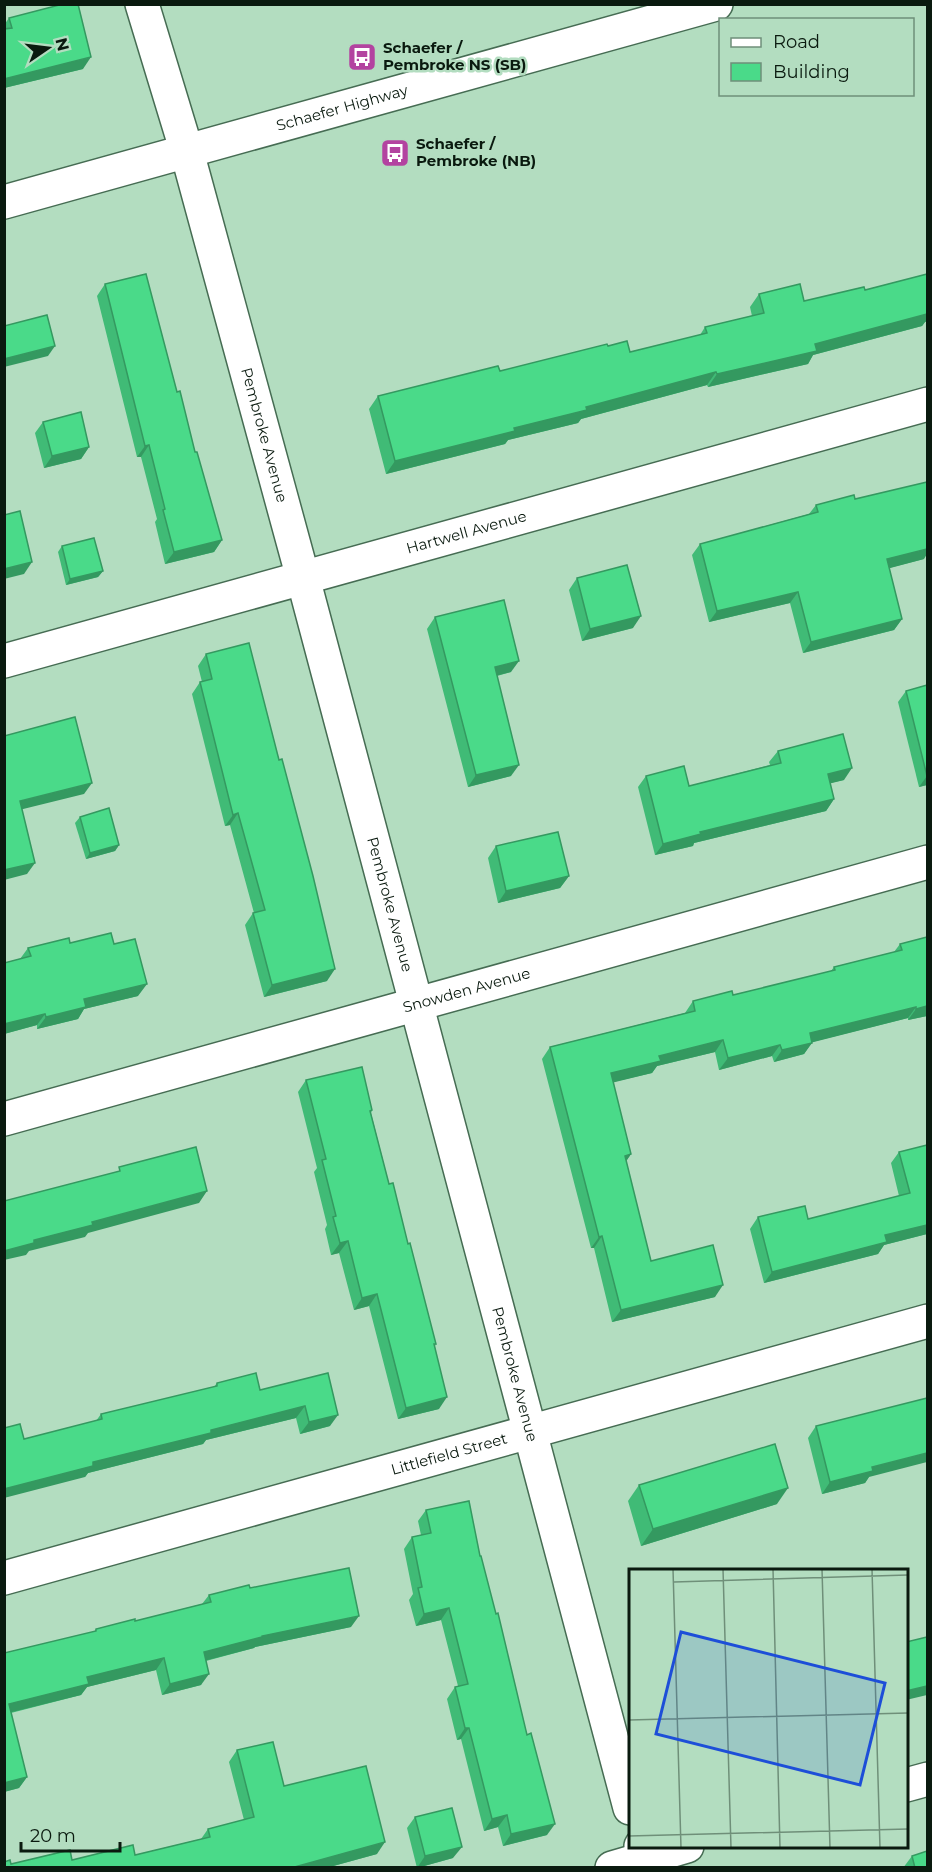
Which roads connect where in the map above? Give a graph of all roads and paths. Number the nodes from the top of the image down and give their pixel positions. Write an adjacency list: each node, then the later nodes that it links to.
1 (142, 4): 3 (street, Pembroke Avenue)
2 (716, 4): 3 (street, Schaefer Highway)
3 (186, 152): 4 (street, Schaefer Highway); 6 (street, Pembroke Avenue)
4 (4, 202)
5 (927, 404): 6 (street, Hartwell Avenue)
6 (303, 578): 7 (street, Hartwell Avenue); 9 (street, Pembroke Avenue)
7 (4, 661)
8 (927, 862): 9 (street, Snowden Avenue)
9 (417, 1004): 10 (street, Snowden Avenue); 12 (street, Pembroke Avenue)
10 (4, 1119)
11 (927, 1321): 12 (street, Littlefield Street)
12 (530, 1432): 13 (street, Littlefield Street); 16 (street, Pembroke Avenue)
13 (4, 1578)
14 (927, 1779): 15 (street)
15 (908, 1784)
16 (629, 1804)
17 (680, 1848): 18 (street)
18 (644, 1858): 19 (street)
19 (612, 1868)

